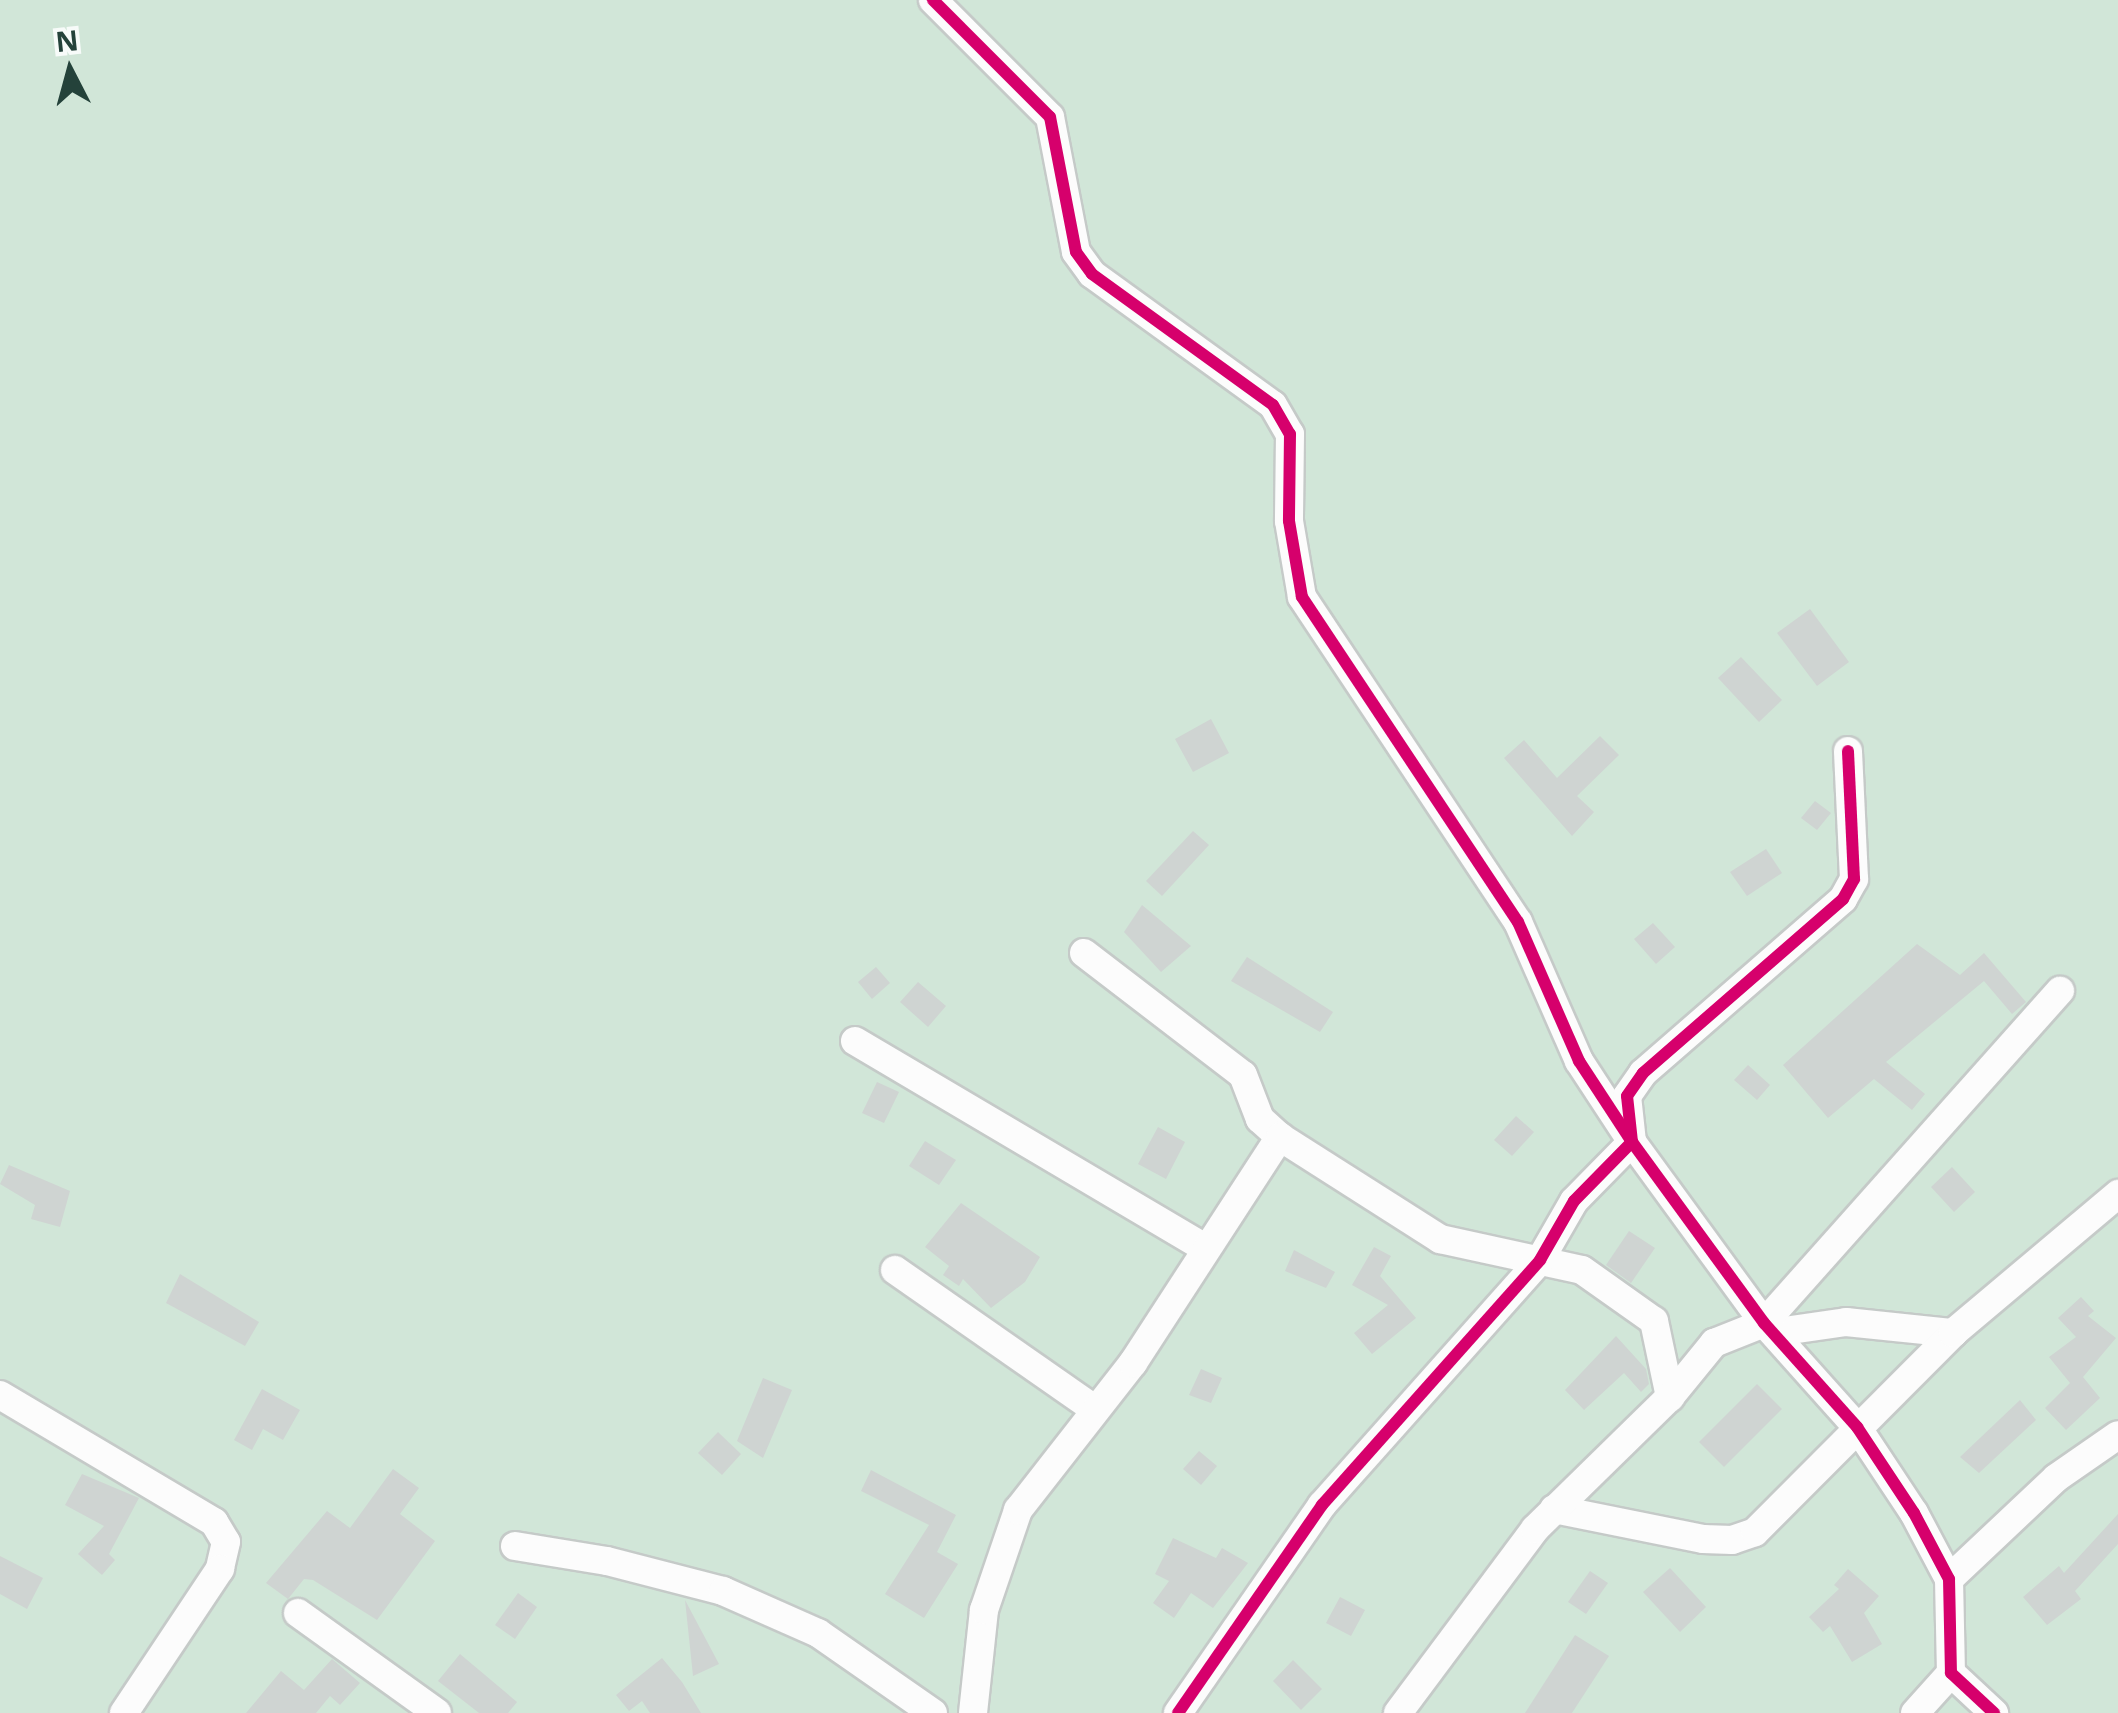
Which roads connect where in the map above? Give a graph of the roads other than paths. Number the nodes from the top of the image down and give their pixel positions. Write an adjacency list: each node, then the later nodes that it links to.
1 (933, 0): 7 (street)
2 (1848, 751): 7 (street)
3 (1084, 952): 6 (street)
4 (2060, 991): 12 (street)
5 (855, 1041): 9 (street)
6 (1280, 1137): 9 (street); 10 (street)
7 (1632, 1142): 10 (street); 12 (street)
8 (2118, 1194): 13 (street)
9 (1204, 1247): 16 (street)
10 (1540, 1260): 15 (street); 28 (street)
11 (894, 1270): 16 (street)
12 (1771, 1328): 13 (street); 15 (street); 17 (street)
13 (1953, 1333): 17 (street)
14 (0, 1395): 24 (street)
15 (1670, 1396): 19 (street)
16 (1094, 1410): 27 (street)
17 (1858, 1428): 19 (street); 21 (street)
18 (2118, 1434): 21 (street)
19 (1554, 1509): 29 (street)
20 (515, 1546): 26 (street)
21 (1949, 1579): 23 (street)
22 (298, 1613): 25 (street)
23 (1951, 1673): 30 (street); 31 (street)
24 (124, 1713)
25 (438, 1713)
26 (933, 1713)
27 (973, 1713)
28 (1178, 1713)
29 (1398, 1713)
30 (1916, 1713)
31 (1994, 1713)

